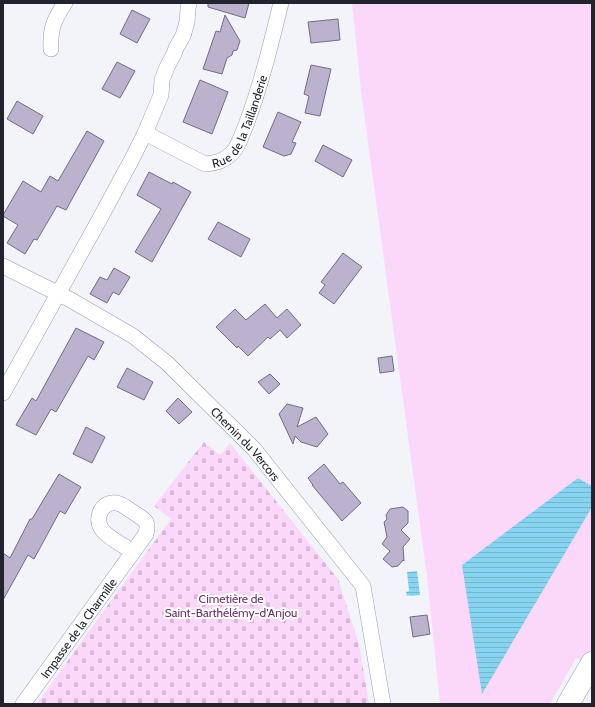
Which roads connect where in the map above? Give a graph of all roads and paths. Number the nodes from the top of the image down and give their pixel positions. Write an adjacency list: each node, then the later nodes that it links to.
1 (65, 3): 4 (street)
2 (189, 3): 5 (street)
3 (281, 3): 5 (street, Rue de la Taillanderie)
4 (51, 49)
5 (144, 133): 7 (street)
6 (3, 266): 7 (street, Chemin du Vercors)
7 (58, 293): 8 (street); 13 (street, Chemin du Vercors)
8 (3, 393)
9 (133, 552): 12 (street, Impasse de la Charmille)
10 (592, 663): 14 (highway)
11 (592, 686): 15 (highway)
12 (23, 704)
13 (383, 704)
14 (568, 704)
15 (582, 704)

